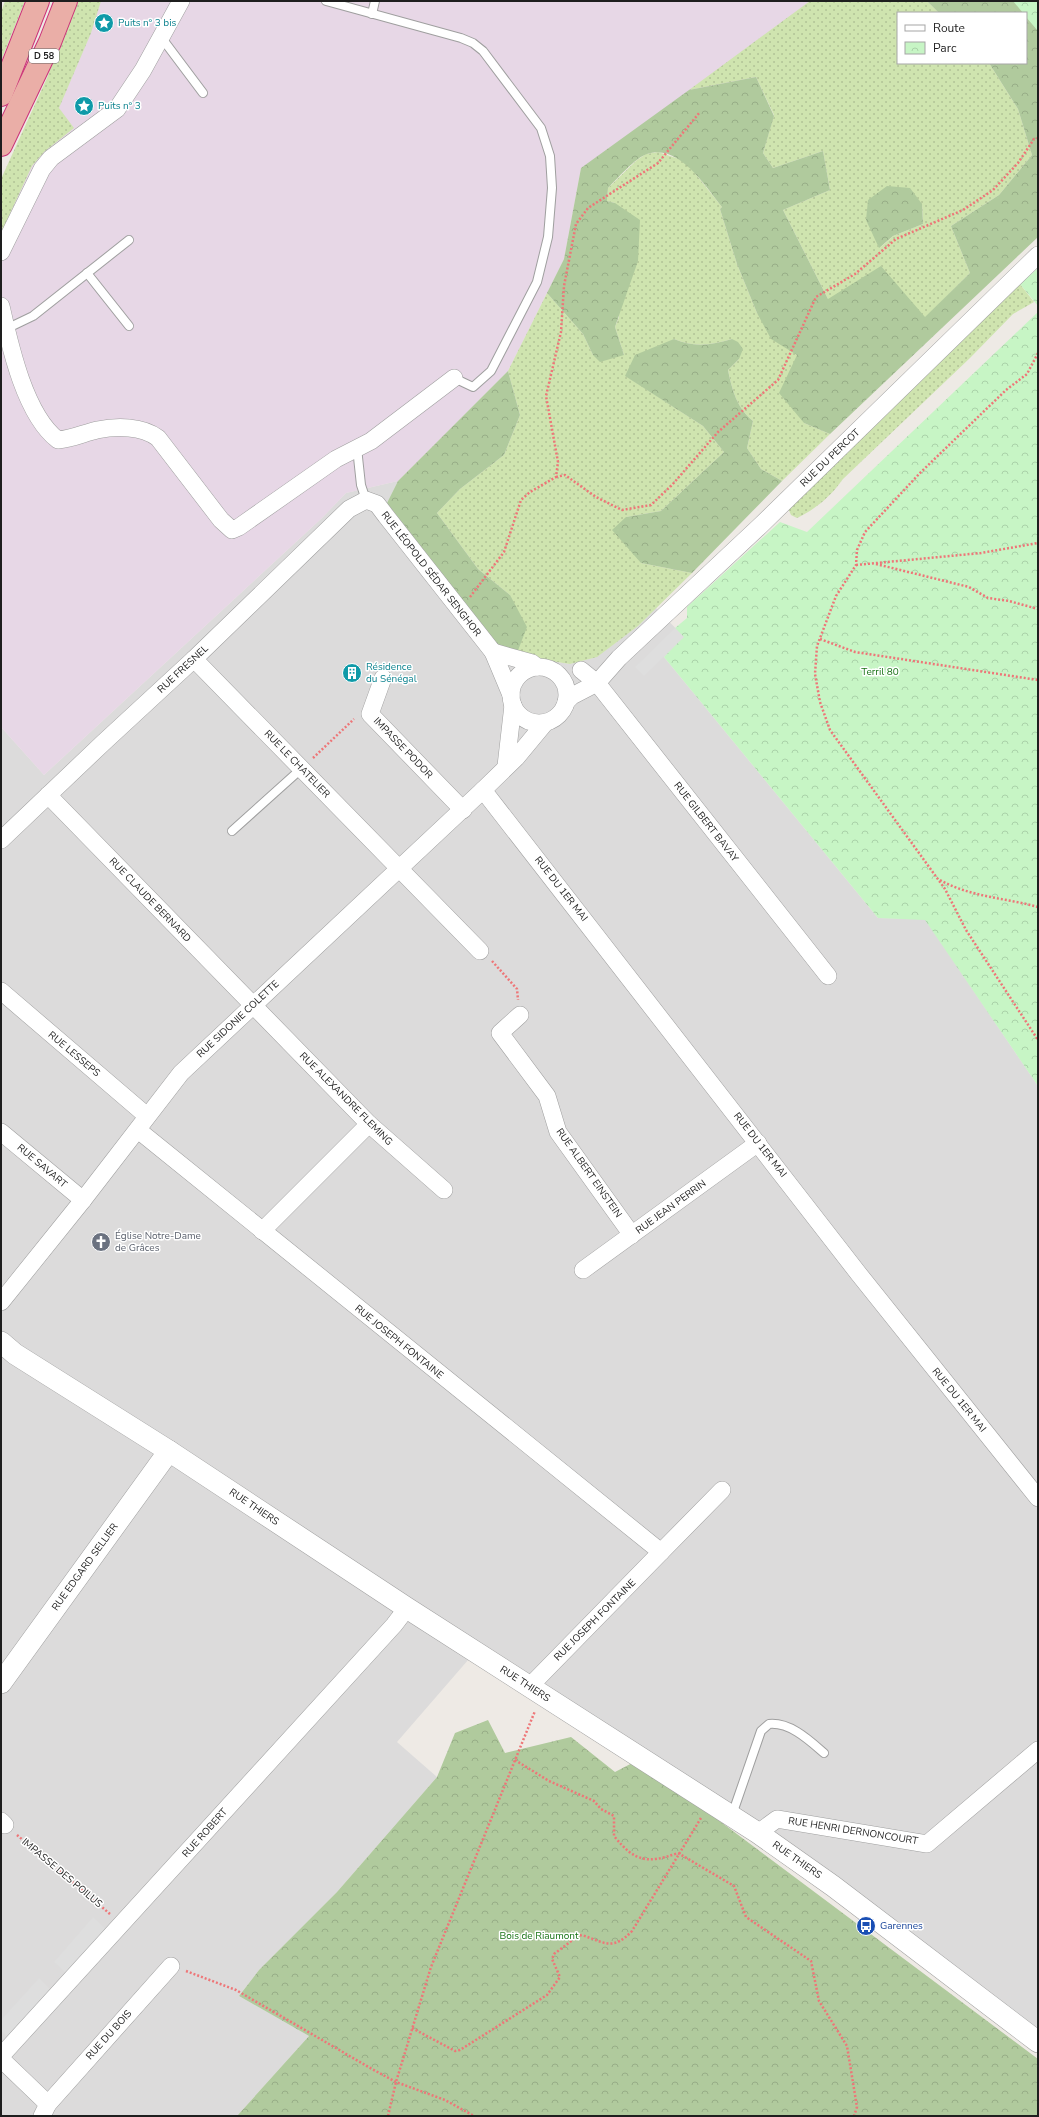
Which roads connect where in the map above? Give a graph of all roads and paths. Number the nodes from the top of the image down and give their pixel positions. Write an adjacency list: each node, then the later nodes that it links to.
1 (38, 1): 9 (highway, D 58)
2 (66, 1): 12 (highway, D 58)
3 (181, 1): 7 (street)
4 (326, 1): 6 (lane)
5 (375, 1): 6 (lane)
6 (372, 14): 21 (lane)
7 (161, 37): 8 (lane); 14 (street)
8 (203, 93)
9 (1, 96)
10 (700, 112): 23 (path)
11 (1038, 138): 23 (path)
12 (1, 145)
13 (129, 240): 16 (lane)
14 (1, 252)
15 (1038, 255): 32 (street, RUE DU PERCOT)
16 (87, 273): 18 (lane); 19 (lane)
17 (1, 306): 19 (street)
18 (129, 326)
19 (6, 329): 22 (street)
20 (1038, 353): 27 (path)
21 (454, 378): 22 (street)
22 (357, 448): 24 (lane)
23 (556, 477): 29 (path)
24 (366, 500): 29 (street, RUE LÉOPOLD SÉDAR SENGHOR); 33 (street, RUE FRESNEL)
25 (1038, 543): 26 (path)
26 (873, 563): 27 (path); 28 (path)
27 (856, 564): 30 (path)
28 (1038, 609)
29 (464, 616): 31 (street, RUE LÉOPOLD SÉDAR SENGHOR)
30 (820, 639): 37 (path); 51 (path)
31 (493, 652): 34 (street); 39 (street, RUE LÉOPOLD SÉDAR SENGHOR)
32 (619, 658): 35 (street, RUE DU PERCOT); 38 (street, RUE DU PERCOT)
33 (194, 659): 44 (street, RUE LE CHATELIER); 46 (street, RUE FRESNEL)
34 (545, 669): 35 (street, RUE DU PERCOT); 39 (street); 40 (street)
35 (581, 670): 38 (street, RUE GILBERT BAVAY)
36 (383, 678): 41 (street, IMPASSE PODOR)
37 (1038, 680)
38 (597, 683): 40 (street, RUE DU PERCOT); 54 (street, RUE GILBERT BAVAY)
39 (512, 700): 42 (street); 43 (street)
40 (566, 702): 42 (street)
41 (370, 714): 44 (path); 47 (street, IMPASSE PODOR)
42 (545, 723): 43 (street, RUE SIDONIE COLETTE)
43 (506, 766): 45 (street, RUE SIDONIE COLETTE)
44 (301, 769): 48 (lane); 50 (street, RUE LE CHATELIER)
45 (484, 790): 47 (street, RUE SIDONIE COLETTE); 63 (street, RUE DU 1ER MAI)
46 (48, 795): 49 (street, RUE FRESNEL); 56 (street, RUE CLAUDE BERNARD)
47 (463, 810): 50 (street, RUE SIDONIE COLETTE)
48 (232, 831)
49 (1, 840)
50 (399, 870): 53 (street, RUE LE CHATELIER); 56 (street, RUE SIDONIE COLETTE)
51 (938, 879): 52 (path); 58 (path)
52 (1038, 907)
53 (480, 951): 57 (path)
54 (828, 976)
55 (1, 991): 59 (street, RUE LESSEPS)
56 (252, 1005): 59 (street, RUE SIDONIE COLETTE); 60 (street, RUE ALEXANDRE FLEMING)
57 (520, 1015): 67 (street, RUE ALBERT EINSTEIN)
58 (1038, 1040)
59 (148, 1116): 61 (street, RUE SIDONIE COLETTE)
60 (369, 1124): 64 (street, RUE ALEXANDRE FLEMING); 66 (street)
61 (138, 1130): 65 (street, RUE SIDONIE COLETTE); 66 (street, RUE JOSEPH FONTAINE)
62 (1, 1132): 65 (street, RUE SAVART)
63 (758, 1143): 67 (street, RUE JEAN PERRIN); 73 (street, RUE DU 1ER MAI)
64 (444, 1190)
65 (83, 1200): 69 (street, RUE SIDONIE COLETTE)
66 (262, 1231): 74 (street, RUE JOSEPH FONTAINE)
67 (632, 1235): 68 (street, RUE JEAN PERRIN)
68 (583, 1270)
69 (1, 1302)
70 (1, 1342): 71 (street, RUE THIERS)
71 (169, 1451): 75 (street, RUE THIERS); 76 (street, RUE EDGARD SELLIER)
72 (722, 1490): 74 (street, RUE JOSEPH FONTAINE)
73 (1038, 1498)
74 (661, 1552): 77 (street, RUE JOSEPH FONTAINE)
75 (407, 1608): 77 (street, RUE THIERS); 86 (street, RUE ROBERT)
76 (1, 1683)
77 (535, 1691): 80 (path); 81 (street, RUE THIERS)
78 (1038, 1750): 84 (street, RUE HENRI DERNONCOURT)
79 (824, 1753): 82 (lane)
80 (515, 1760): 85 (path); 88 (path)
81 (713, 1804): 82 (street, RUE THIERS); 85 (path)
82 (731, 1816): 84 (street, RUE THIERS)
83 (3, 1823): 86 (path, IMPASSE DES POILUS)
84 (758, 1833): 89 (street, RUE THIERS)
85 (680, 1854): 88 (path); 95 (path)
86 (122, 1924): 90 (street, RUE ROBERT)
87 (171, 1966): 91 (path); 92 (street, RUE DU BOIS)
88 (412, 2028): 91 (path)
89 (1038, 2042)
90 (1, 2058): 92 (street)
91 (396, 2082): 93 (path); 94 (path)
92 (45, 2110)
93 (388, 2116)
94 (474, 2116)
95 (854, 2116)

